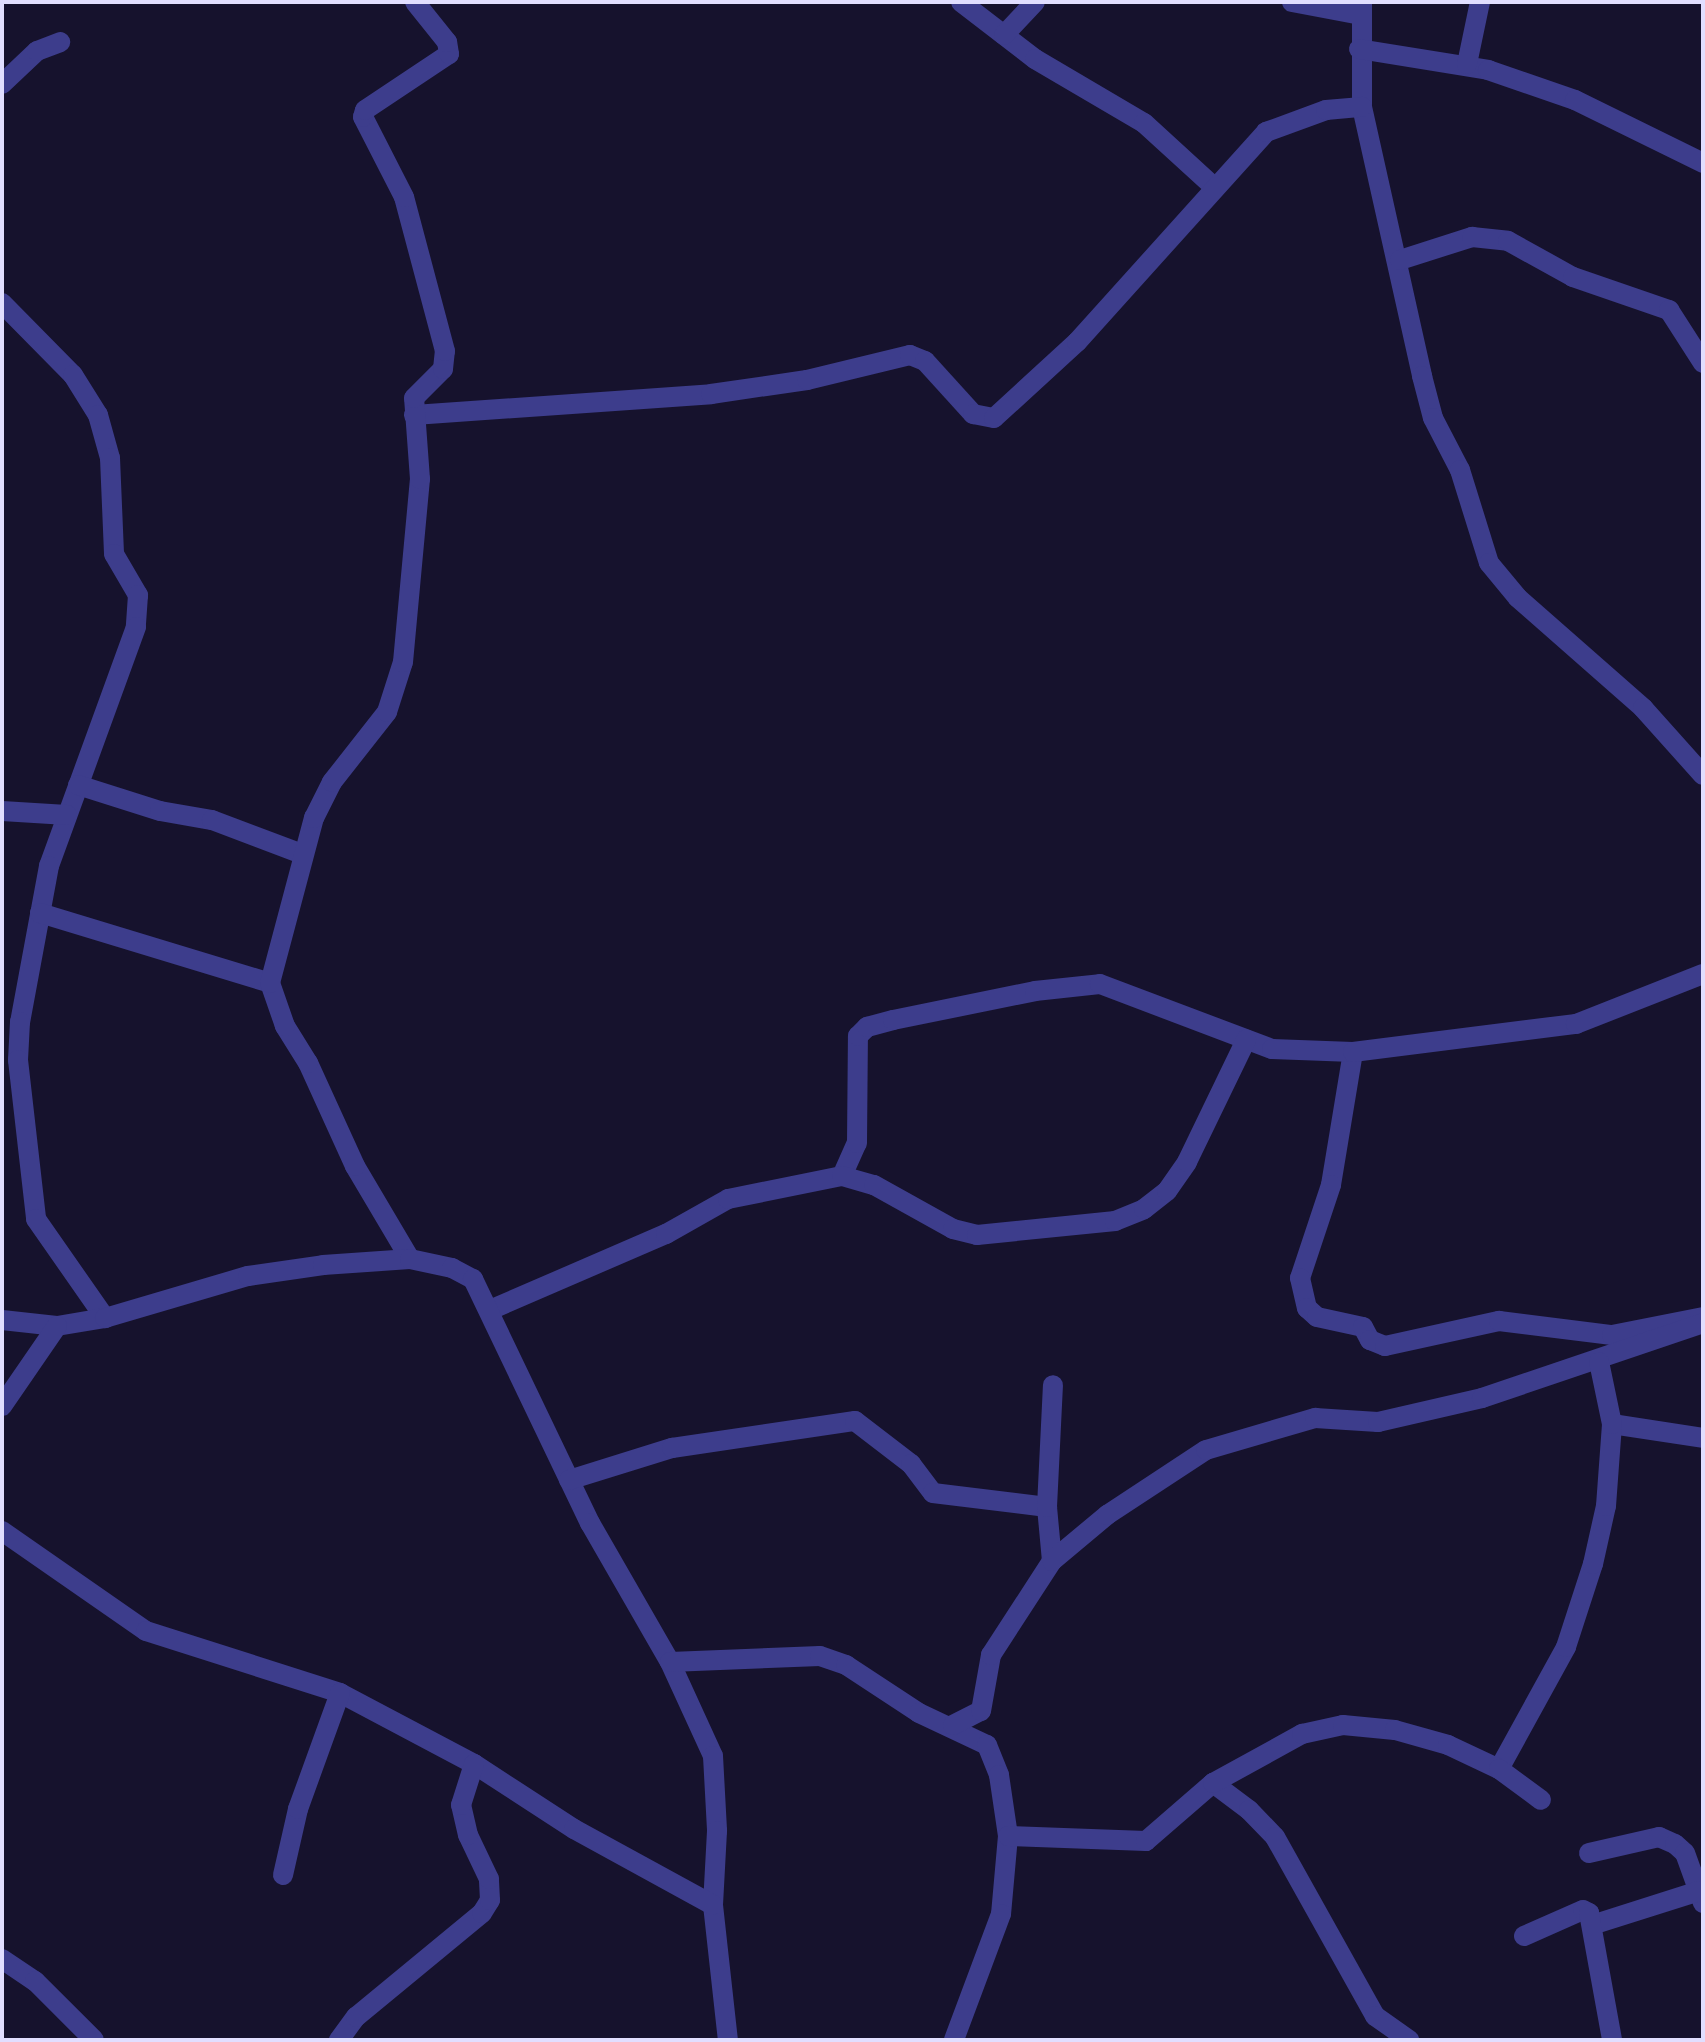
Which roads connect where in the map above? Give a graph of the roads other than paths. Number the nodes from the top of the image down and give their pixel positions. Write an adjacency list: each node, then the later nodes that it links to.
1 (415, 2): 18 (street)
2 (961, 2): 7 (street)
3 (1035, 2): 7 (street)
4 (1292, 2): 6 (street)
5 (1480, 2): 10 (street)
6 (1361, 8): 9 (street)
7 (1004, 35): 14 (street)
8 (60, 42): 11 (street)
9 (1359, 49): 10 (street); 12 (street)
10 (1467, 64): 13 (street)
11 (2, 84)
12 (1362, 107): 14 (street); 15 (street)
13 (1703, 163)
14 (1214, 187): 18 (street)
15 (1400, 260): 17 (street); 19 (street)
16 (2, 303): 20 (street)
17 (1703, 363)
18 (414, 415): 23 (street)
19 (1703, 775)
20 (78, 785): 22 (street); 23 (street)
21 (2, 811): 22 (street)
22 (67, 815): 24 (street)
23 (302, 854): 26 (street)
24 (40, 913): 26 (street); 27 (street)
25 (1703, 974): 29 (street)
26 (270, 983): 31 (street)
27 (11, 1023): 33 (street)
28 (1246, 1040): 29 (street); 30 (street); 30 (street)
29 (1353, 1052): 35 (street)
30 (842, 1176): 32 (street)
31 (410, 1259): 32 (street); 33 (street)
32 (490, 1310): 42 (street)
33 (105, 1318): 36 (street)
34 (2, 1320): 36 (street)
35 (1703, 1320): 37 (street)
36 (57, 1326): 39 (street)
37 (1599, 1362): 40 (street); 45 (street)
38 (1053, 1385): 43 (street)
39 (2, 1406)
40 (1612, 1424): 41 (street); 50 (street)
41 (1703, 1438)
42 (569, 1480): 43 (street); 46 (street)
43 (1047, 1507): 45 (street)
44 (2, 1531): 47 (street)
45 (1052, 1561): 48 (street)
46 (670, 1662): 48 (street); 57 (street)
47 (340, 1693): 49 (street); 55 (street)
48 (953, 1725): 53 (street)
49 (474, 1764): 57 (street); 62 (street)
50 (1499, 1769): 51 (street); 52 (street)
51 (1213, 1783): 53 (street); 65 (street)
52 (1541, 1800)
53 (1008, 1836): 64 (street)
54 (1589, 1853): 56 (street)
55 (283, 1875)
56 (1701, 1897): 58 (street)
57 (713, 1905): 63 (street)
58 (1592, 1925): 59 (street); 66 (street)
59 (1524, 1936)
60 (2, 1959): 61 (street)
61 (94, 2040)
62 (339, 2040)
63 (728, 2040)
64 (954, 2040)
65 (1409, 2040)
66 (1612, 2040)

